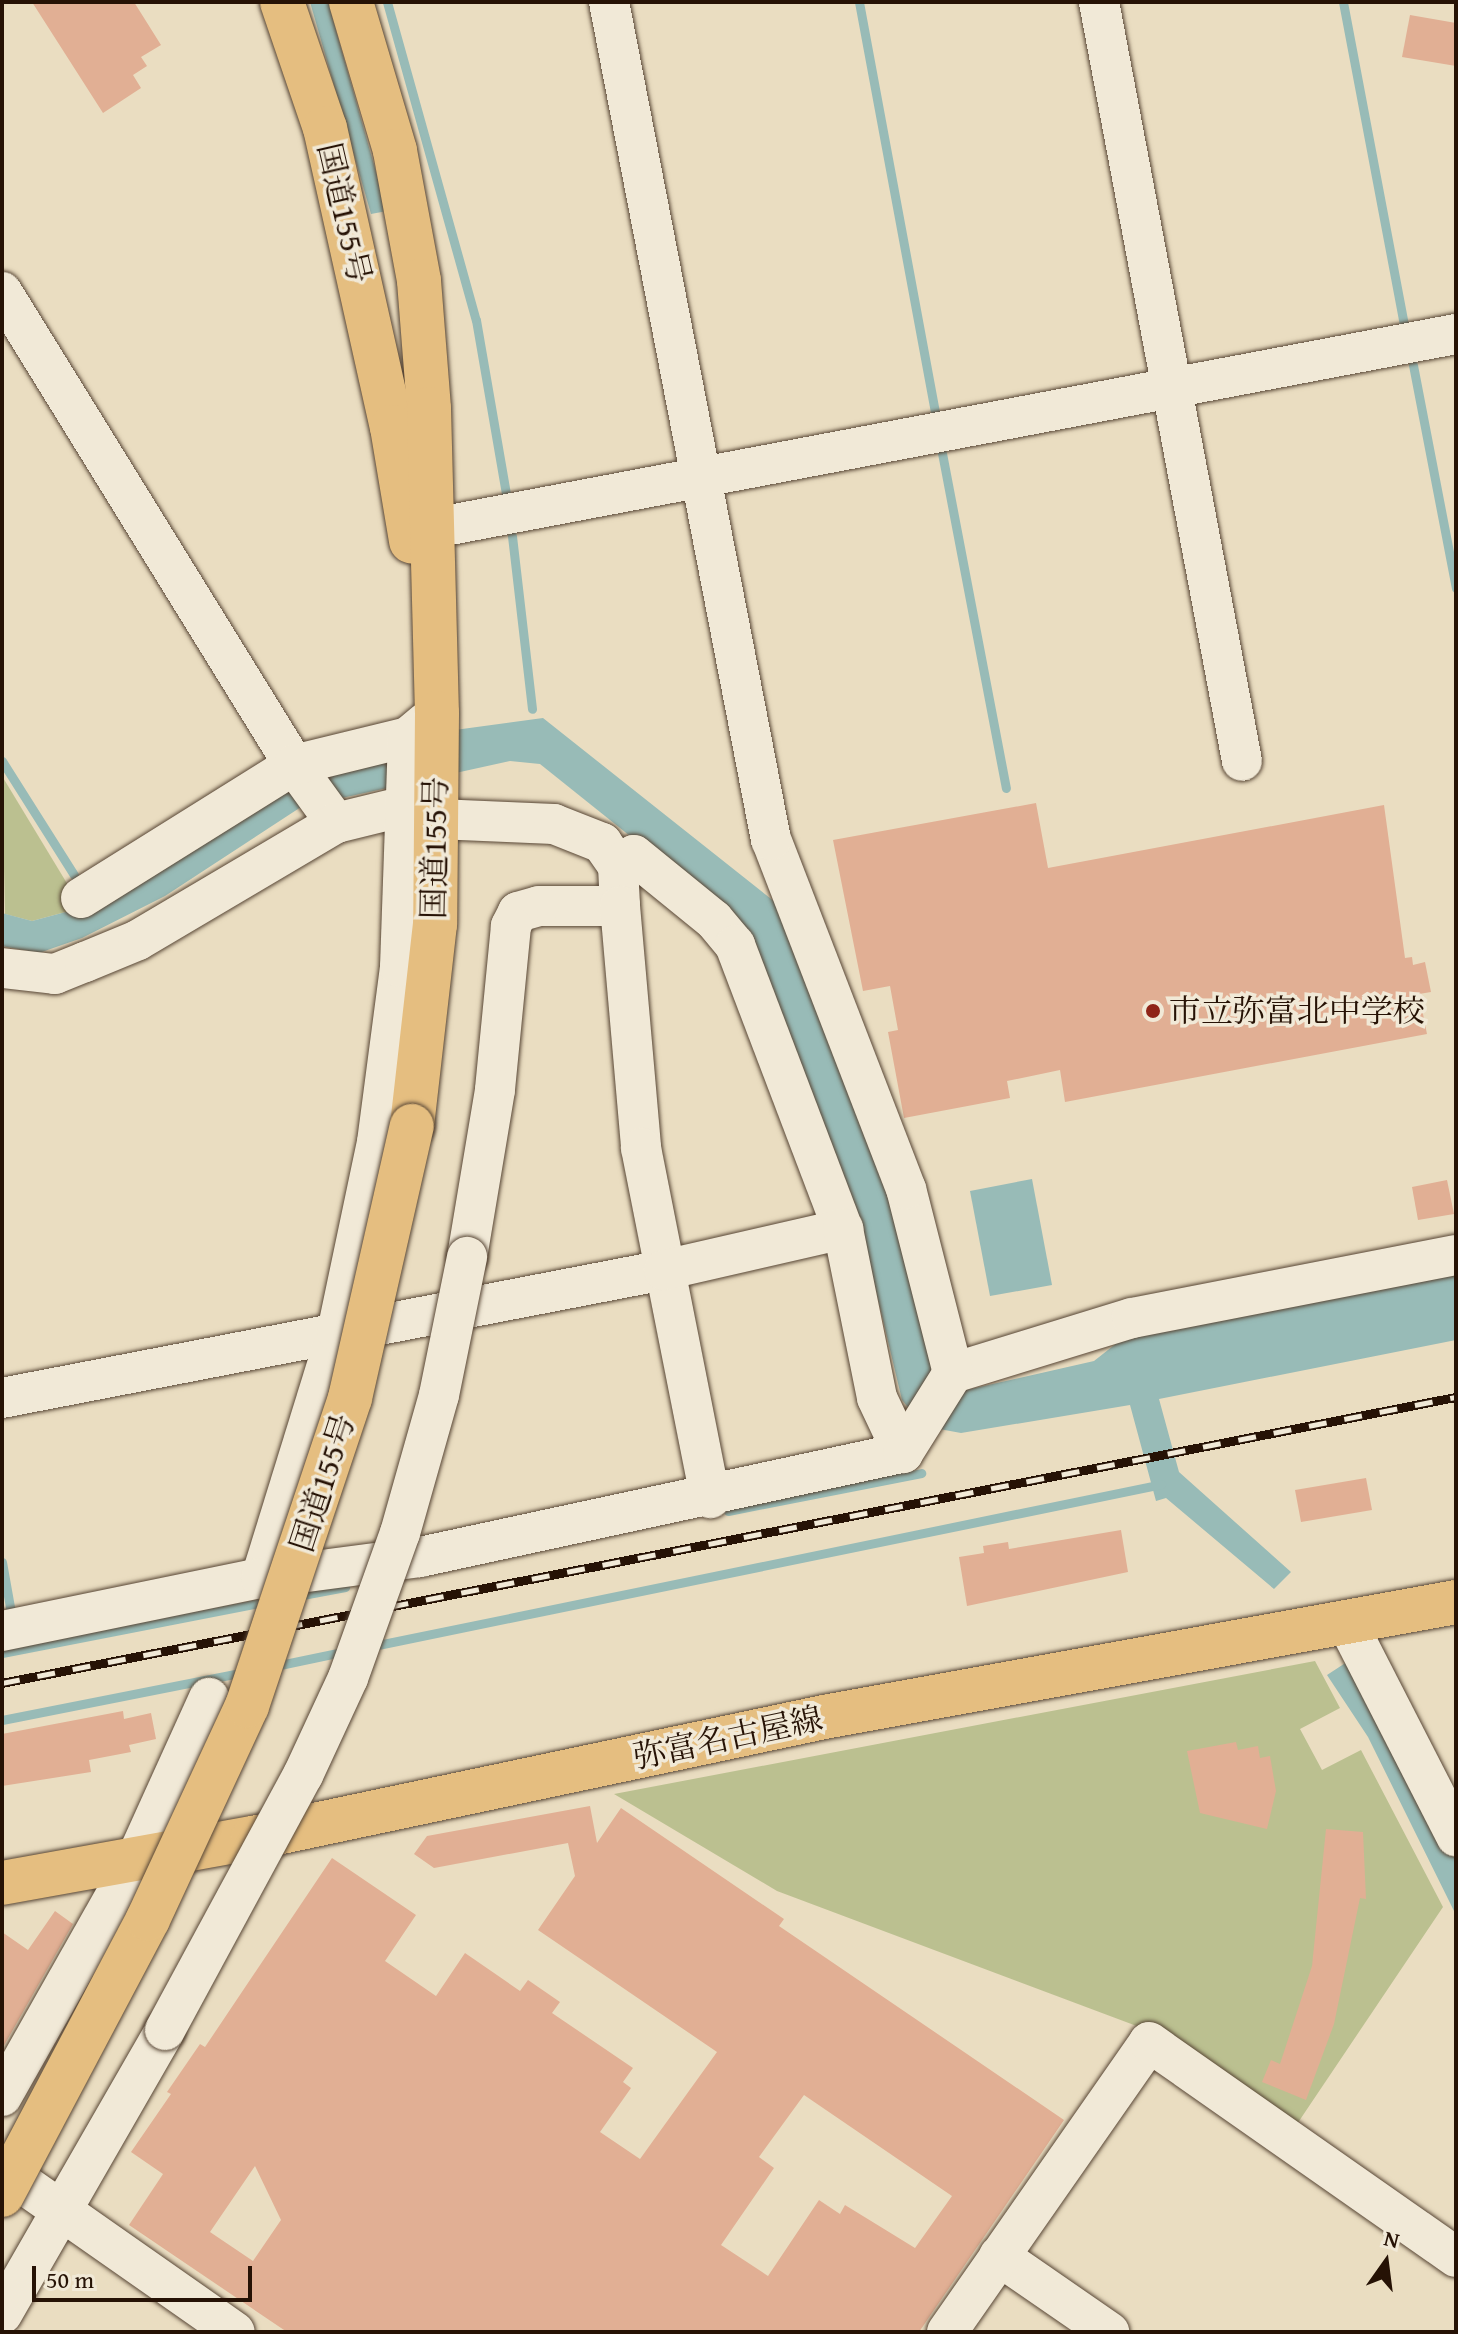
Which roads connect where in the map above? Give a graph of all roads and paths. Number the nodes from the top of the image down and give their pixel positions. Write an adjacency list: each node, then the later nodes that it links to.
1 (282, 2): 10 (main road, 国道155号)
2 (351, 2): 9 (main road, 国道155号)
3 (609, 2): 8 (street)
4 (1099, 2): 7 (street)
5 (2, 292): 12 (street)
6 (1456, 334): 7 (street)
7 (1174, 387): 8 (street); 11 (street)
8 (701, 478): 9 (street); 23 (street)
9 (434, 528): 10 (main road, 国道155号)
10 (427, 728): 12 (street); 13 (main road, 国道155号)
11 (1242, 761)
12 (294, 765): 14 (street); 16 (street)
13 (426, 806): 14 (street); 15 (street); 22 (street); 37 (main road, 国道155号, bridge)
14 (336, 823): 18 (street)
15 (618, 866): 17 (street); 19 (street)
16 (81, 898)
17 (620, 906): 21 (street); 38 (street, bridge)
18 (2, 968)
19 (843, 1229): 21 (street); 25 (street)
20 (1456, 1255): 23 (street)
21 (664, 1270): 22 (street); 26 (street)
22 (337, 1332): 24 (street); 27 (street)
23 (952, 1376): 25 (street)
24 (2, 1398)
25 (910, 1444): 26 (street)
26 (710, 1498): 27 (street)
27 (261, 1578): 30 (street)
28 (1456, 1602): 29 (main road, 弥富名古屋線)
29 (1346, 1621): 32 (street); 33 (main road, 弥富名古屋線)
30 (2, 1631)
31 (209, 1698): 33 (street)
32 (1456, 1836)
33 (136, 1859): 34 (main road, 弥富名古屋線); 35 (street)
34 (2, 1883)
35 (2, 2096)
36 (2, 2169): 38 (street)
37 (2, 2195)
38 (63, 2213): 41 (street); 42 (street)
39 (999, 2256): 40 (street); 43 (street); 44 (street)
40 (1456, 2257)
41 (2, 2314)
42 (235, 2332)
43 (947, 2332)
44 (1109, 2332)

